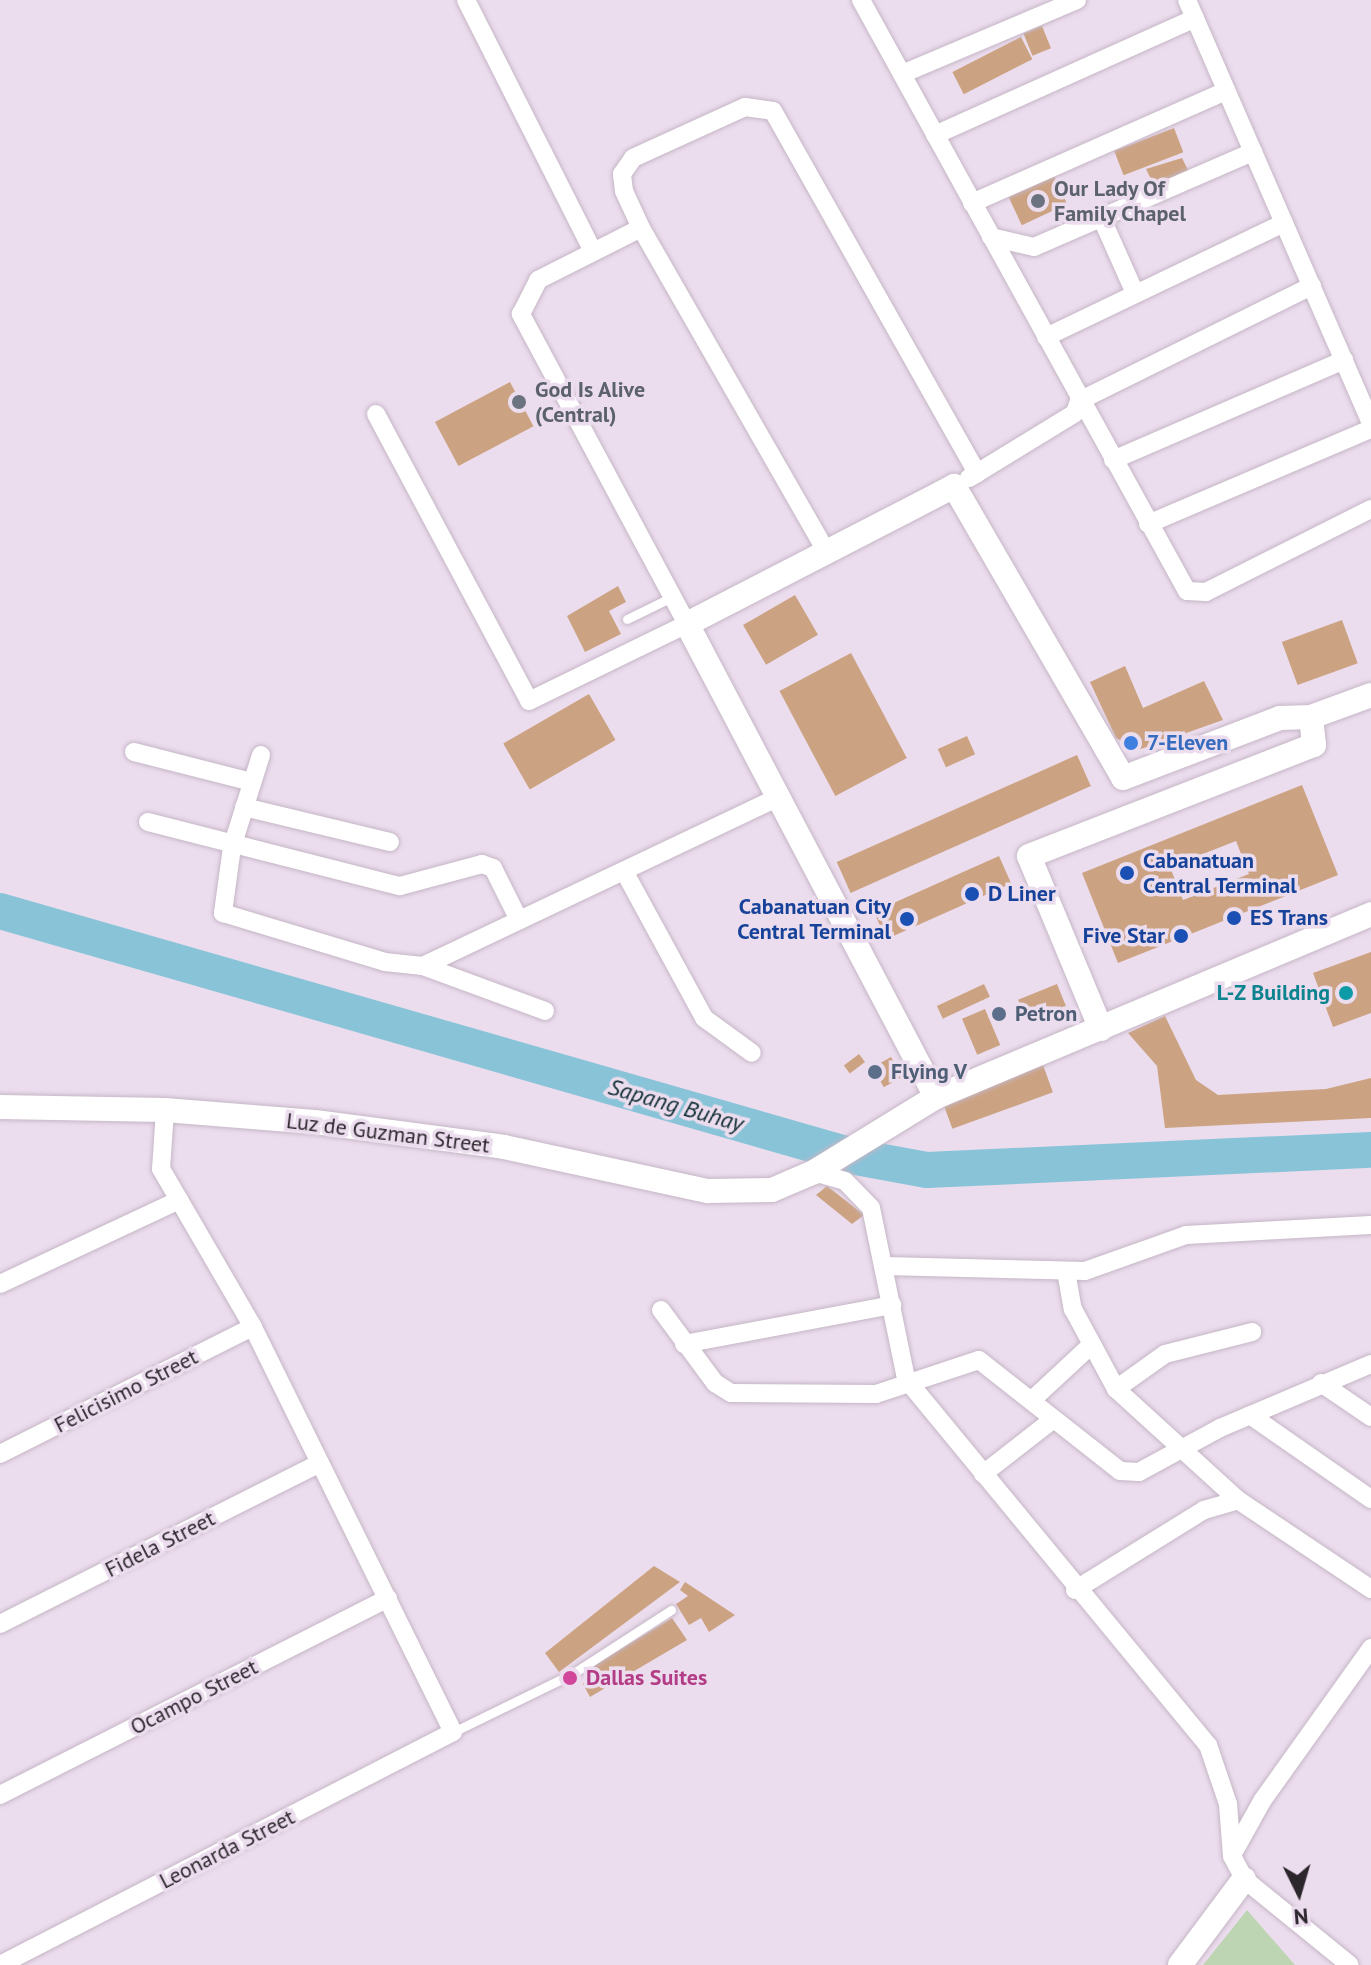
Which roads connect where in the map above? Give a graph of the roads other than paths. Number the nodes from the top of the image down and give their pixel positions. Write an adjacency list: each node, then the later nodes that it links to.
1 (466, 0): 15 (street)
2 (1077, 0): 6 (street)
3 (1187, 0): 5 (street)
4 (866, 1): 6 (street)
5 (1195, 18): 7 (street); 8 (street)
6 (902, 74): 8 (street)
7 (1226, 91): 9 (street); 10 (street)
8 (935, 135): 10 (street)
9 (1253, 152): 11 (street); 12 (street)
10 (972, 203): 14 (street)
11 (1102, 219): 14 (street); 17 (street)
12 (1284, 223): 16 (street); 17 (street)
13 (641, 228): 15 (street); 25 (street); 29 (street)
14 (991, 237): 18 (street)
15 (593, 251): 30 (street)
16 (1312, 286): 19 (street); 20 (street)
17 (1135, 293): 18 (street)
18 (1046, 337): 20 (street)
19 (1344, 360): 22 (street); 24 (street)
20 (1079, 401): 24 (street); 25 (street)
21 (376, 414): 32 (street)
22 (1371, 423)
23 (1371, 429): 28 (street)
24 (1113, 460): 28 (street)
25 (977, 473): 26 (street)
26 (954, 486): 29 (street); 34 (street)
27 (1371, 509): 28 (street)
28 (1148, 524)
29 (826, 551): 32 (street)
30 (672, 597): 31 (lane); 32 (street)
31 (627, 619)
32 (687, 624): 38 (street)
33 (1370, 700): 34 (street)
34 (1311, 717): 48 (street)
35 (134, 752): 37 (street)
36 (261, 755): 37 (street)
37 (252, 782): 39 (street)
38 (781, 796): 43 (street); 50 (street)
39 (244, 807): 41 (street); 42 (street)
40 (148, 822): 42 (street)
41 (390, 842)
42 (232, 847): 45 (street); 46 (street)
43 (624, 871): 45 (street); 49 (street)
44 (1371, 914): 48 (street)
45 (519, 920): 46 (street)
46 (423, 966): 47 (street)
47 (545, 1011)
48 (1101, 1029): 50 (street)
49 (752, 1053)
50 (936, 1097): 53 (street)
51 (0, 1107): 52 (street, Luz de Guzman Street)
52 (165, 1110): 53 (street, Luz de Guzman Street); 54 (street)
53 (821, 1168): 56 (street)
54 (179, 1200): 58 (street); 61 (street)
55 (1371, 1225): 57 (street)
56 (885, 1266): 57 (street); 59 (street)
57 (1066, 1271): 64 (street)
58 (0, 1284)
59 (892, 1305): 63 (street); 66 (street)
60 (661, 1310): 63 (street)
61 (253, 1327): 74 (street, Felicisimo Street); 75 (street)
62 (1252, 1332): 68 (street)
63 (684, 1344): 66 (street)
64 (1089, 1347): 68 (street); 69 (street)
65 (1371, 1364): 67 (street)
66 (906, 1379): 69 (street); 76 (street)
67 (1321, 1383): 70 (street); 71 (street)
68 (1116, 1389): 73 (street)
69 (1032, 1400): 72 (street)
70 (1250, 1415): 73 (street); 77 (street)
71 (1371, 1417)
72 (1051, 1421): 73 (street); 76 (street)
73 (1182, 1450): 78 (street)
74 (0, 1454)
75 (320, 1463): 81 (street); 83 (street, Fidela Street)
76 (983, 1474): 80 (street)
77 (1371, 1499)
78 (1238, 1500): 79 (street); 80 (street)
79 (1371, 1589)
80 (1075, 1590): 87 (street)
81 (388, 1598): 85 (street); 86 (street, Ocampo Street)
82 (671, 1610): 85 (lane)
83 (0, 1624)
84 (1371, 1648): 87 (street)
85 (453, 1732): 89 (street, Leonarda Street)
86 (0, 1795)
87 (1232, 1856): 88 (street)
88 (1244, 1879): 90 (street); 91 (street)
89 (0, 1965)
90 (1180, 1965)
91 (1350, 1965)

